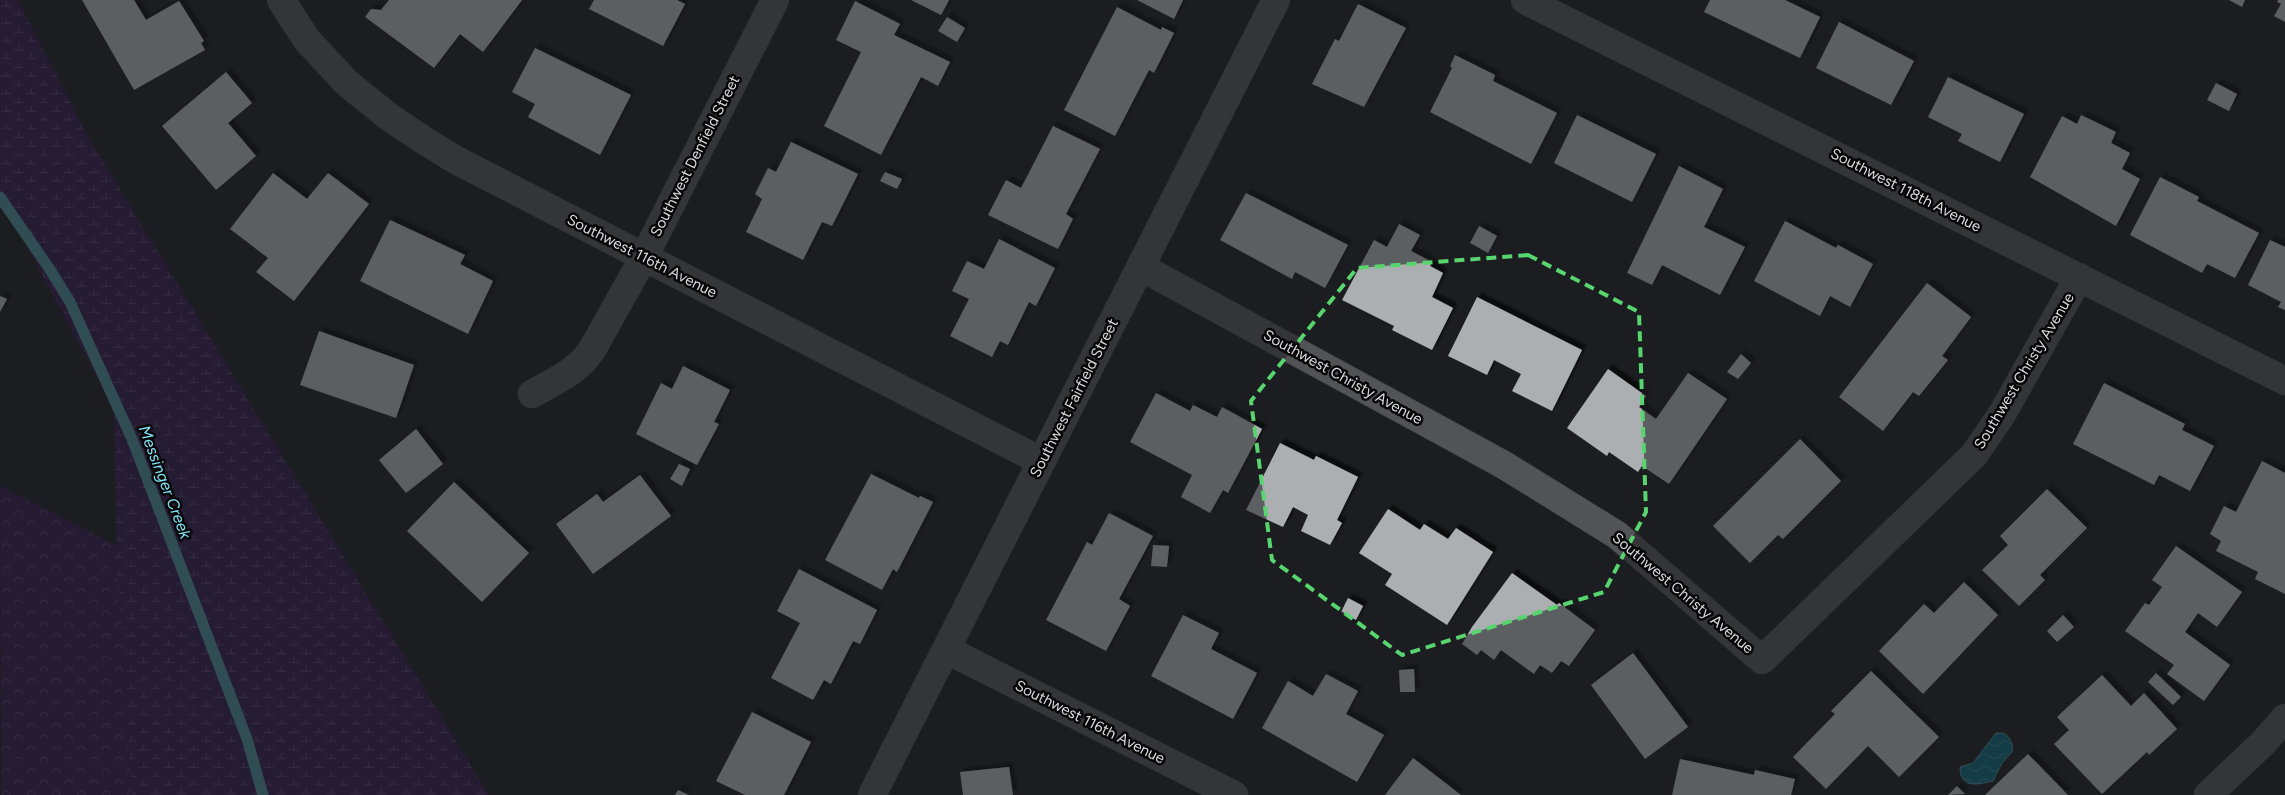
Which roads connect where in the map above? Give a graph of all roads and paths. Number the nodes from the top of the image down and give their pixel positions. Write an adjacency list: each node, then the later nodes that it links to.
1 (281, 0): 5 (street, Southwest 116th Avenue)
2 (775, 0): 5 (street, Southwest Denfield Street)
3 (1276, 0): 6 (street, Southwest Fairfield Street)
4 (1526, 0): 7 (street, Southwest 118th Avenue)
5 (644, 257): 9 (street, Southwest Denfield Street); 10 (street, Southwest 116th Avenue)
6 (1141, 267): 7 (street, Southwest Christy Avenue); 10 (street, Southwest Fairfield Street)
7 (2079, 277): 8 (street, Southwest 118th Avenue)
8 (2285, 381)
9 (532, 394)
10 (1042, 461): 11 (street, Southwest Fairfield Street)
11 (947, 650): 13 (street, Southwest Fairfield Street); 14 (street, Southwest 116th Avenue)
12 (2285, 718): 15 (street)
13 (872, 795)
14 (1234, 795)
15 (2208, 795)

